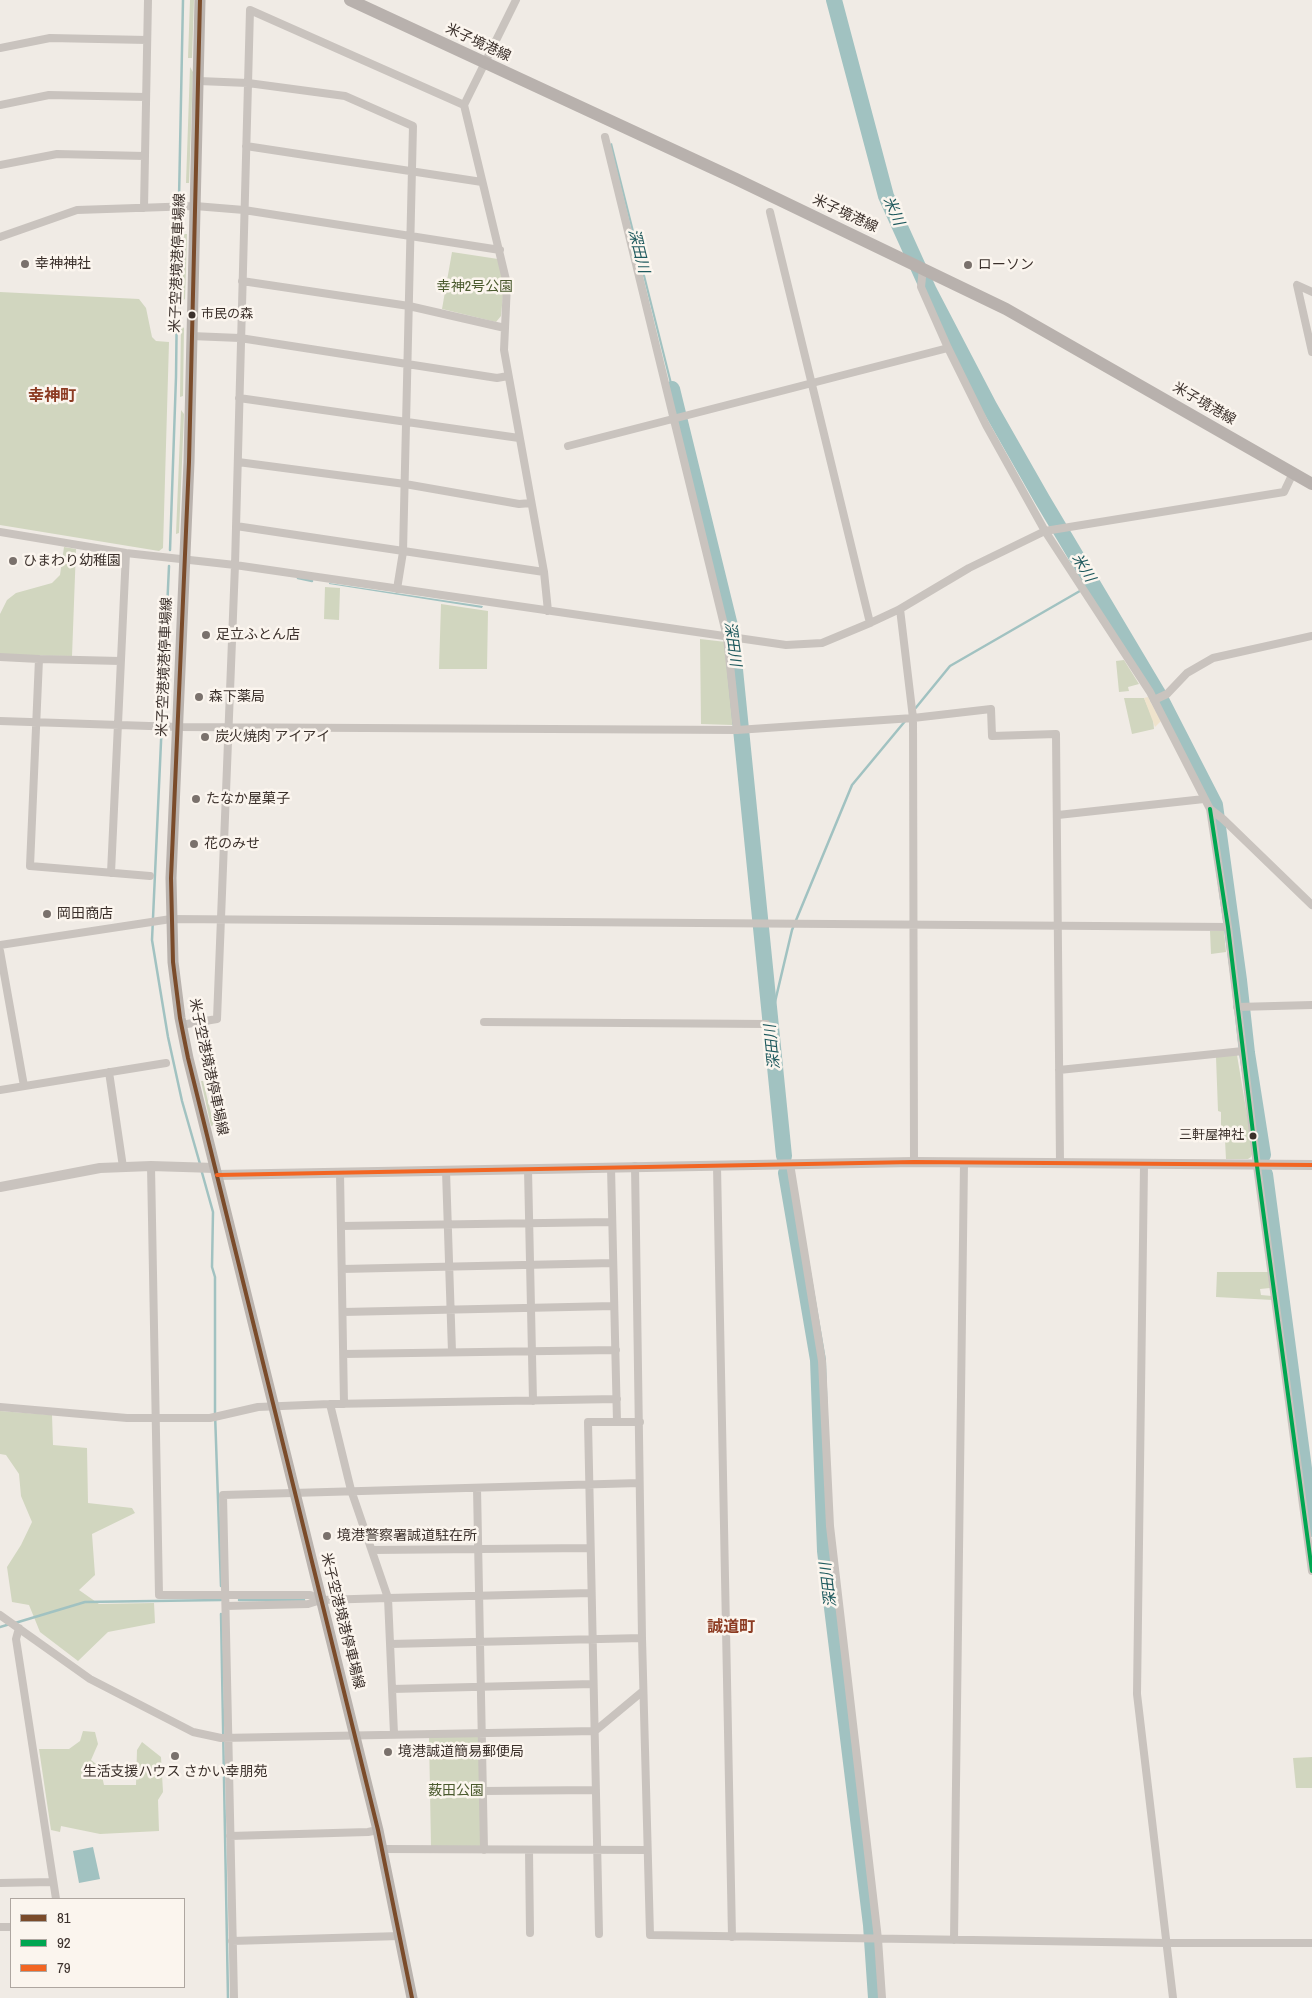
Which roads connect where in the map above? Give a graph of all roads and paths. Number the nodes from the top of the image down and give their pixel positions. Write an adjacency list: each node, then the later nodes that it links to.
1 (148, 0): 5 (street)
2 (200, 0): 8 (main road, 米子空港境港停車場線)
3 (350, 0): 7 (main road, 米子境港線)
4 (516, 0): 7 (street)
5 (147, 40): 6 (street); 10 (street)
6 (0, 48)
7 (484, 62): 12 (street); 26 (main road, 米子境港線)
8 (199, 81): 9 (street); 19 (main road, 米子空港境港停車場線)
9 (248, 83): 12 (street); 14 (street); 17 (street)
10 (146, 97): 11 (street); 15 (street)
11 (0, 105)
12 (464, 105): 18 (street)
13 (605, 137): 39 (street)
14 (246, 146): 17 (street); 21 (street)
15 (145, 156): 16 (street); 20 (street)
16 (0, 165)
17 (411, 171): 18 (street); 23 (street)
18 (482, 182): 25 (street)
19 (195, 206): 20 (street); 21 (street); 31 (main road, 米子空港境港停車場線)
20 (144, 208): 24 (street)
21 (244, 210): 23 (street); 27 (street)
22 (770, 212): 37 (street)
23 (410, 236): 25 (street); 29 (street)
24 (0, 237)
25 (500, 250): 30 (street)
26 (923, 268): 33 (street); 44 (main road, 米子境港線)
27 (242, 281): 29 (street); 32 (street)
28 (1312, 292): 34 (street)
29 (408, 306): 30 (street); 35 (street)
30 (506, 328): 36 (street)
31 (191, 336): 32 (street); 53 (main road, 米子空港境港停車場線)
32 (240, 338): 35 (street); 38 (street)
33 (948, 348): 37 (street); 49 (street)
34 (1312, 352)
35 (407, 364): 36 (street); 40 (street)
36 (508, 376): 41 (street)
37 (811, 385): 39 (street); 59 (street)
38 (239, 398): 40 (street); 43 (street)
39 (675, 418): 42 (street); 61 (street)
40 (405, 422): 41 (street); 45 (street)
41 (519, 438): 47 (street)
42 (568, 446)
43 (238, 462): 45 (street); 48 (street)
44 (1293, 473): 46 (main road, 米子境港線); 49 (street)
45 (405, 484): 47 (street); 51 (street)
46 (1312, 484)
47 (532, 503): 55 (street)
48 (236, 526): 51 (street); 54 (street)
49 (1045, 531): 57 (street); 65 (street)
50 (0, 532): 52 (street)
51 (403, 552): 55 (street); 56 (street)
52 (126, 553): 53 (street); 64 (street)
53 (183, 560): 54 (street); 70 (main road, 米子空港境港停車場線)
54 (235, 564): 56 (street); 71 (street)
55 (544, 572): 58 (street)
56 (397, 588): 58 (street)
57 (900, 609): 59 (street); 66 (street)
58 (548, 611): 61 (street)
59 (870, 623): 61 (street)
60 (1312, 636): 65 (street)
61 (727, 637): 72 (street)
62 (0, 657): 63 (street)
63 (39, 659): 64 (street); 68 (street)
64 (120, 661): 69 (street)
65 (1154, 700): 73 (street)
66 (912, 718): 72 (street); 75 (street); 81 (street)
67 (0, 720): 68 (street)
68 (36, 722): 69 (street); 76 (street)
69 (117, 725): 70 (street); 76 (street)
70 (179, 727): 71 (street); 79 (main road, 米子空港境港停車場線)
71 (229, 727): 72 (street); 80 (street)
72 (737, 730)
73 (1204, 799): 74 (street); 75 (street)
74 (1210, 809): 78 (street); 83 (street)
75 (1058, 815): 82 (street)
76 (110, 873): 77 (street)
77 (150, 876)
78 (1312, 906)
79 (171, 918): 80 (street); 84 (street); 90 (main road, 米子空港境港停車場線)
80 (220, 919): 81 (street); 90 (street)
81 (914, 923): 82 (street); 97 (street)
82 (1059, 925): 83 (street); 93 (street)
83 (1228, 927): 87 (street)
84 (0, 944)
85 (0, 951): 95 (street)
86 (1312, 1005): 87 (street)
87 (1237, 1006): 91 (street)
88 (484, 1022): 89 (street)
89 (766, 1024)
90 (181, 1025): 111 (main road, 米子空港境港停車場線)
91 (1243, 1051): 93 (street); 106 (street)
92 (166, 1063): 94 (street)
93 (1060, 1070): 99 (street)
94 (109, 1072): 95 (street); 107 (street)
95 (24, 1086): 96 (street)
96 (0, 1090)
97 (914, 1162): 98 (street); 100 (street)
98 (964, 1162): 99 (street); 187 (street)
99 (1060, 1163): 101 (street)
100 (790, 1164): 105 (street); 185 (street)
101 (1144, 1165): 106 (street); 188 (street)
102 (1312, 1165): 106 (street)
103 (151, 1166): 107 (street); 111 (street); 136 (street)
104 (635, 1166): 105 (street); 108 (street); 138 (street)
105 (717, 1166): 184 (street)
106 (1257, 1166): 147 (street)
107 (123, 1167): 113 (street)
108 (611, 1167): 109 (street); 114 (street)
109 (528, 1169): 110 (street); 115 (street)
110 (446, 1170): 112 (street); 116 (street)
111 (216, 1172): 112 (street); 134 (main road, 米子空港境港停車場線)
112 (340, 1173): 117 (street)
113 (0, 1187)
114 (612, 1222): 115 (street); 118 (street)
115 (530, 1223): 116 (street); 119 (street)
116 (448, 1224): 117 (street); 120 (street)
117 (341, 1226): 121 (street)
118 (613, 1263): 119 (street); 122 (street)
119 (530, 1265): 120 (street); 123 (street)
120 (449, 1267): 121 (street); 124 (street)
121 (342, 1269): 125 (street)
122 (614, 1306): 123 (street); 126 (street)
123 (532, 1307): 124 (street); 127 (street)
124 (450, 1310): 125 (street); 128 (street)
125 (343, 1312): 129 (street)
126 (616, 1350): 127 (street); 130 (street)
127 (532, 1351): 128 (street); 131 (street)
128 (452, 1352): 129 (street)
129 (344, 1354): 133 (street)
130 (617, 1399): 131 (street); 137 (street)
131 (533, 1401): 133 (street)
132 (330, 1404): 133 (street); 134 (street); 142 (street)
133 (344, 1404)
134 (274, 1406): 136 (street); 143 (main road, 米子空港境港停車場線)
135 (0, 1407): 136 (street)
136 (155, 1418): 149 (street)
137 (617, 1422): 138 (street); 140 (street)
138 (640, 1422): 139 (street)
139 (639, 1483): 140 (street); 157 (street)
140 (589, 1484): 141 (street); 144 (street)
141 (476, 1488): 142 (street); 145 (street)
142 (351, 1490): 143 (street); 146 (street)
143 (296, 1492): 149 (street); 152 (main road, 米子空港境港停車場線)
144 (590, 1548): 145 (street); 148 (street)
145 (478, 1549): 146 (street); 150 (street)
146 (372, 1550): 151 (street)
147 (1312, 1571)
148 (591, 1593): 150 (street); 156 (street)
149 (225, 1595): 152 (street); 153 (street)
150 (480, 1596): 151 (street); 158 (street)
151 (388, 1598): 152 (street); 159 (street)
152 (321, 1600): 153 (street); 167 (main road, 米子空港境港停車場線)
153 (226, 1606): 168 (street)
154 (0, 1615): 155 (street)
155 (19, 1628): 168 (street); 178 (street)
156 (592, 1638): 157 (street); 158 (street); 160 (street)
157 (642, 1638): 163 (street)
158 (480, 1640): 159 (street); 161 (street)
159 (390, 1644): 162 (street)
160 (593, 1684): 161 (street); 164 (street)
161 (481, 1687): 162 (street); 165 (street)
162 (392, 1689): 166 (street)
163 (643, 1691): 164 (street); 177 (street)
164 (595, 1731): 165 (street); 169 (street)
165 (482, 1733): 166 (street); 170 (street)
166 (394, 1734): 167 (street)
167 (356, 1735): 168 (street); 171 (main road, 米子空港境港停車場線)
168 (225, 1738): 172 (street)
169 (596, 1790): 170 (street); 176 (street)
170 (484, 1791): 174 (street)
171 (378, 1830): 172 (street); 173 (main road, 米子空港境港停車場線)
172 (230, 1836): 186 (street)
173 (383, 1850): 174 (street); 183 (main road, 米子空港境港停車場線)
174 (484, 1850): 175 (street)
175 (529, 1850): 176 (street); 181 (street)
176 (598, 1850): 177 (street); 182 (street)
177 (647, 1850): 184 (street)
178 (53, 1882): 179 (street); 180 (street)
179 (0, 1883)
180 (56, 1898)
181 (530, 1933)
182 (599, 1934)
183 (400, 1936): 186 (street); 191 (main road, 米子空港境港停車場線)
184 (732, 1937): 185 (street)
185 (878, 1939): 187 (street); 192 (street)
186 (232, 1940): 190 (street)
187 (954, 1940): 188 (street)
188 (1166, 1943): 189 (street); 193 (street)
189 (1312, 1943)
190 (234, 1998)
191 (412, 1998)
192 (882, 1998)
193 (1173, 1998)

